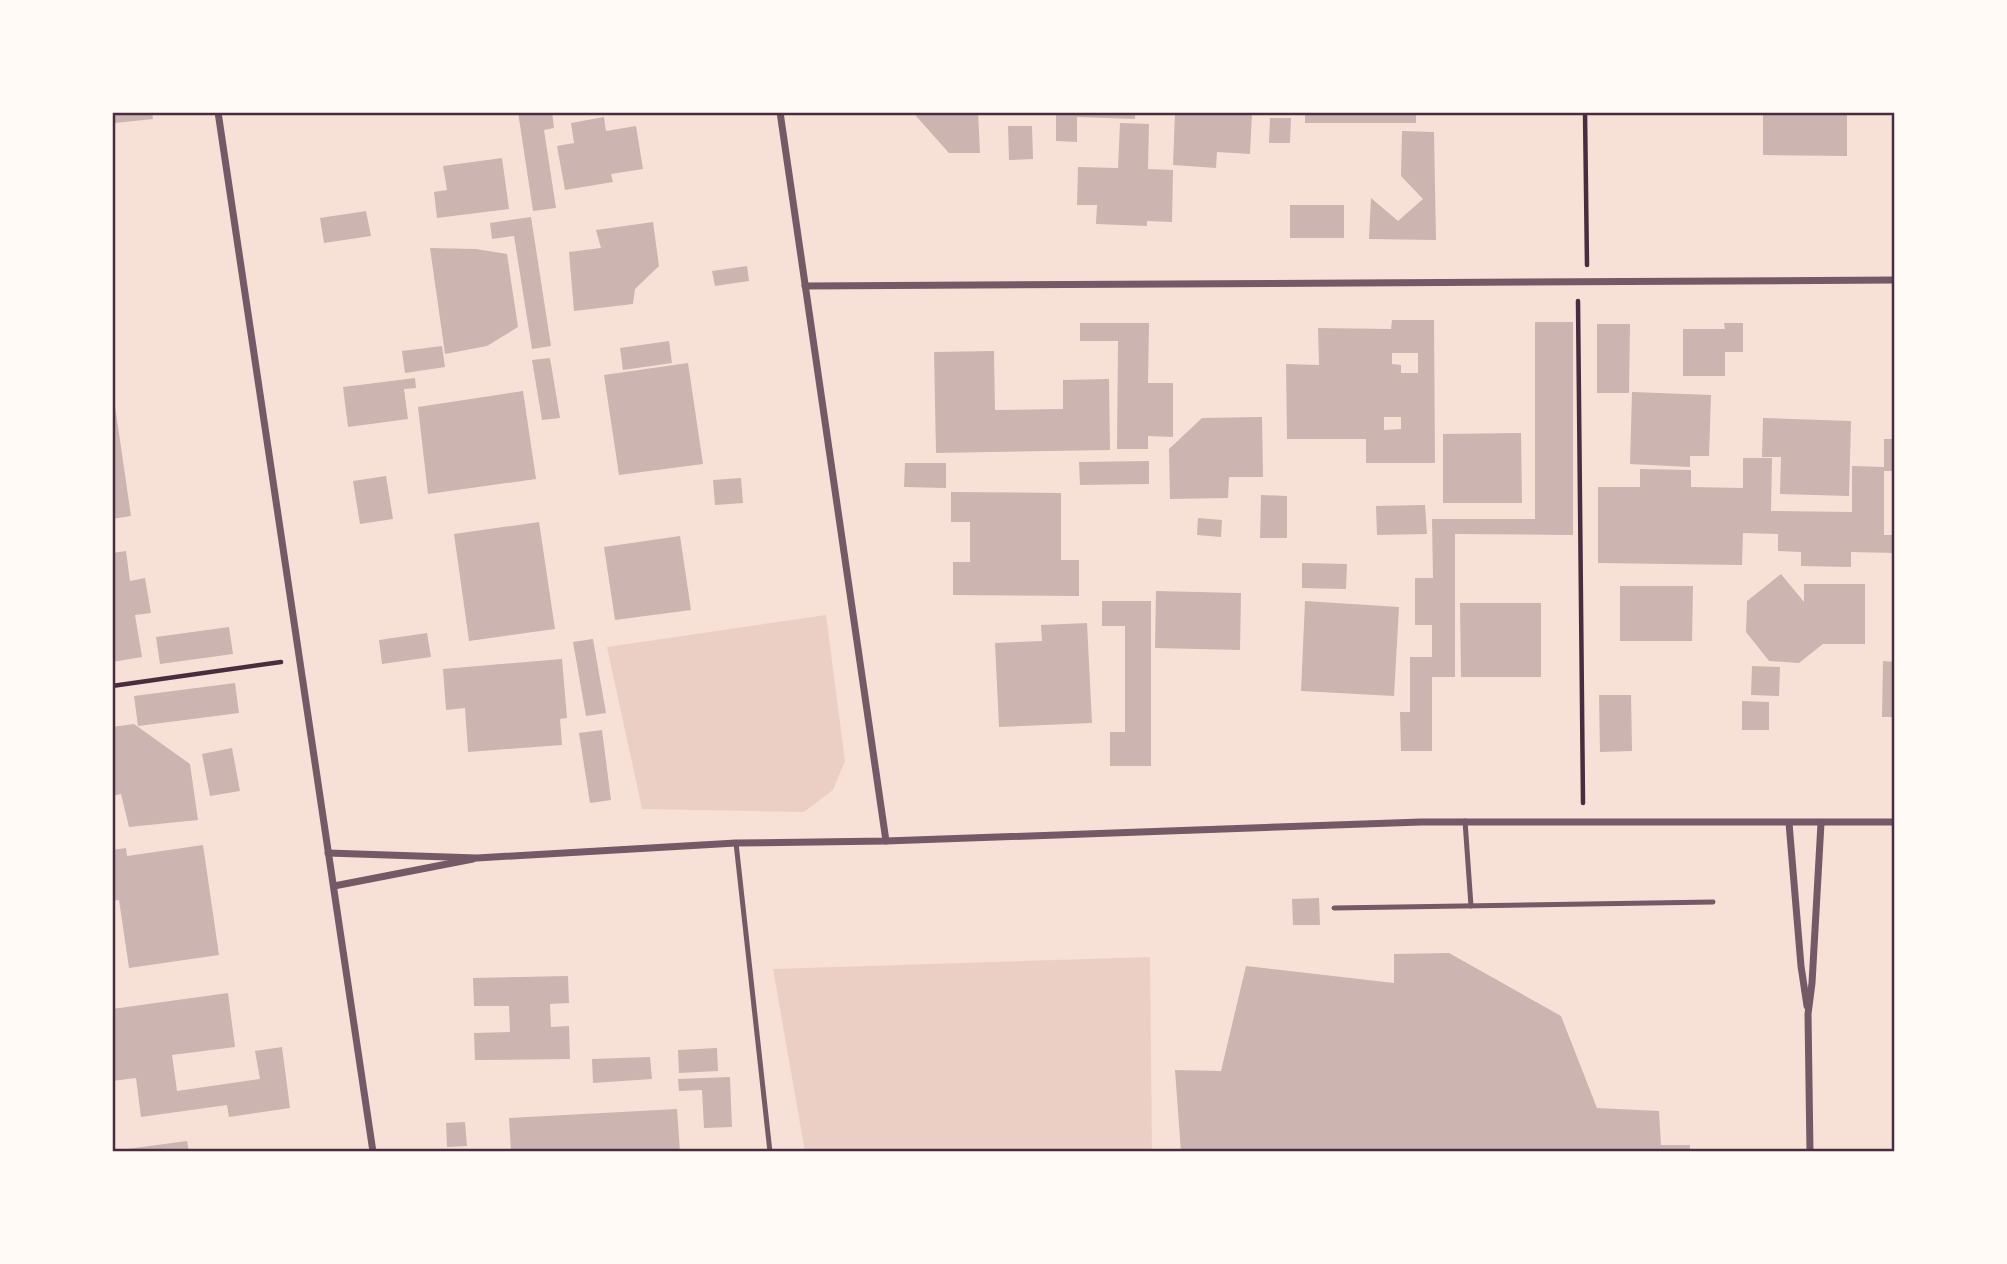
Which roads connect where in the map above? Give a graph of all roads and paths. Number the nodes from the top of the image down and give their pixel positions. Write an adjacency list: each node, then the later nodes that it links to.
1 (218, 112): 8 (street)
2 (780, 112): 7 (street)
3 (1585, 112): 4 (path)
4 (1588, 280): 5 (street); 6 (street)
5 (1895, 280)
6 (1577, 281): 7 (street); 11 (path)
7 (805, 286): 15 (street)
8 (300, 660): 9 (path); 17 (street)
9 (112, 686)
10 (1465, 821): 11 (street); 15 (street); 21 (lane)
11 (1583, 822): 14 (street)
12 (1821, 822): 13 (street); 14 (street); 23 (street)
13 (1895, 822)
14 (1789, 823): 23 (street)
15 (886, 841): 16 (street)
16 (736, 843): 18 (street); 25 (lane)
17 (328, 853): 18 (street); 19 (street)
18 (477, 858): 19 (street)
19 (334, 886): 24 (street)
20 (1713, 902): 21 (lane)
21 (1471, 906): 22 (lane)
22 (1334, 908)
23 (1808, 1014): 26 (street)
24 (373, 1152)
25 (770, 1152)
26 (1810, 1152)

